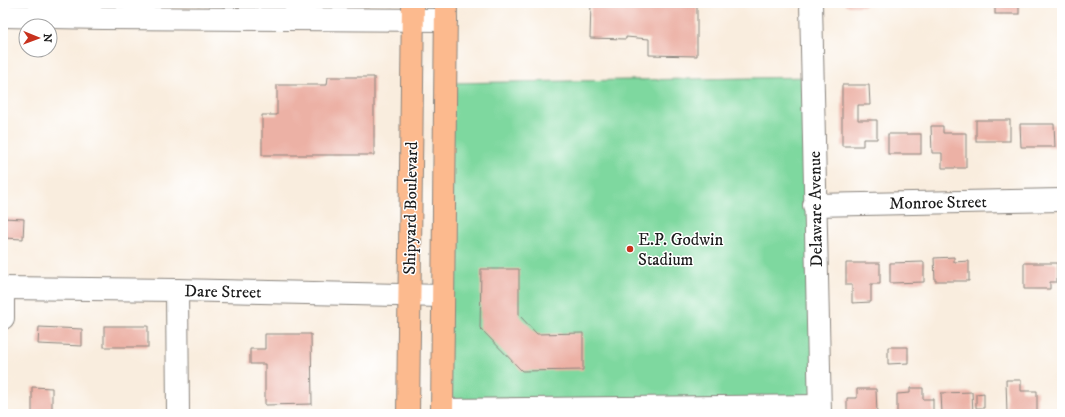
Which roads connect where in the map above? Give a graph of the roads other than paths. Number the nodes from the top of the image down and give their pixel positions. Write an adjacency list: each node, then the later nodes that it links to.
1 (812, 3): 6 (street, Delaware Avenue)
2 (412, 12): 3 (street); 4 (street); 9 (main road, Shipyard Boulevard)
3 (446, 12): 10 (main road, Shipyard Boulevard)
4 (3, 16)
5 (1062, 200): 6 (street, Monroe Street)
6 (814, 205): 12 (street, Delaware Avenue)
7 (3, 288): 8 (street, Dare Street); 11 (street)
8 (177, 290): 9 (street, Dare Street); 14 (street)
9 (409, 295): 10 (street, Dare Street); 15 (main road, Shipyard Boulevard)
10 (443, 296): 13 (main road, Shipyard Boulevard)
11 (3, 318)
12 (820, 410): 13 (street)
13 (442, 412)
14 (178, 414)
15 (408, 414)

